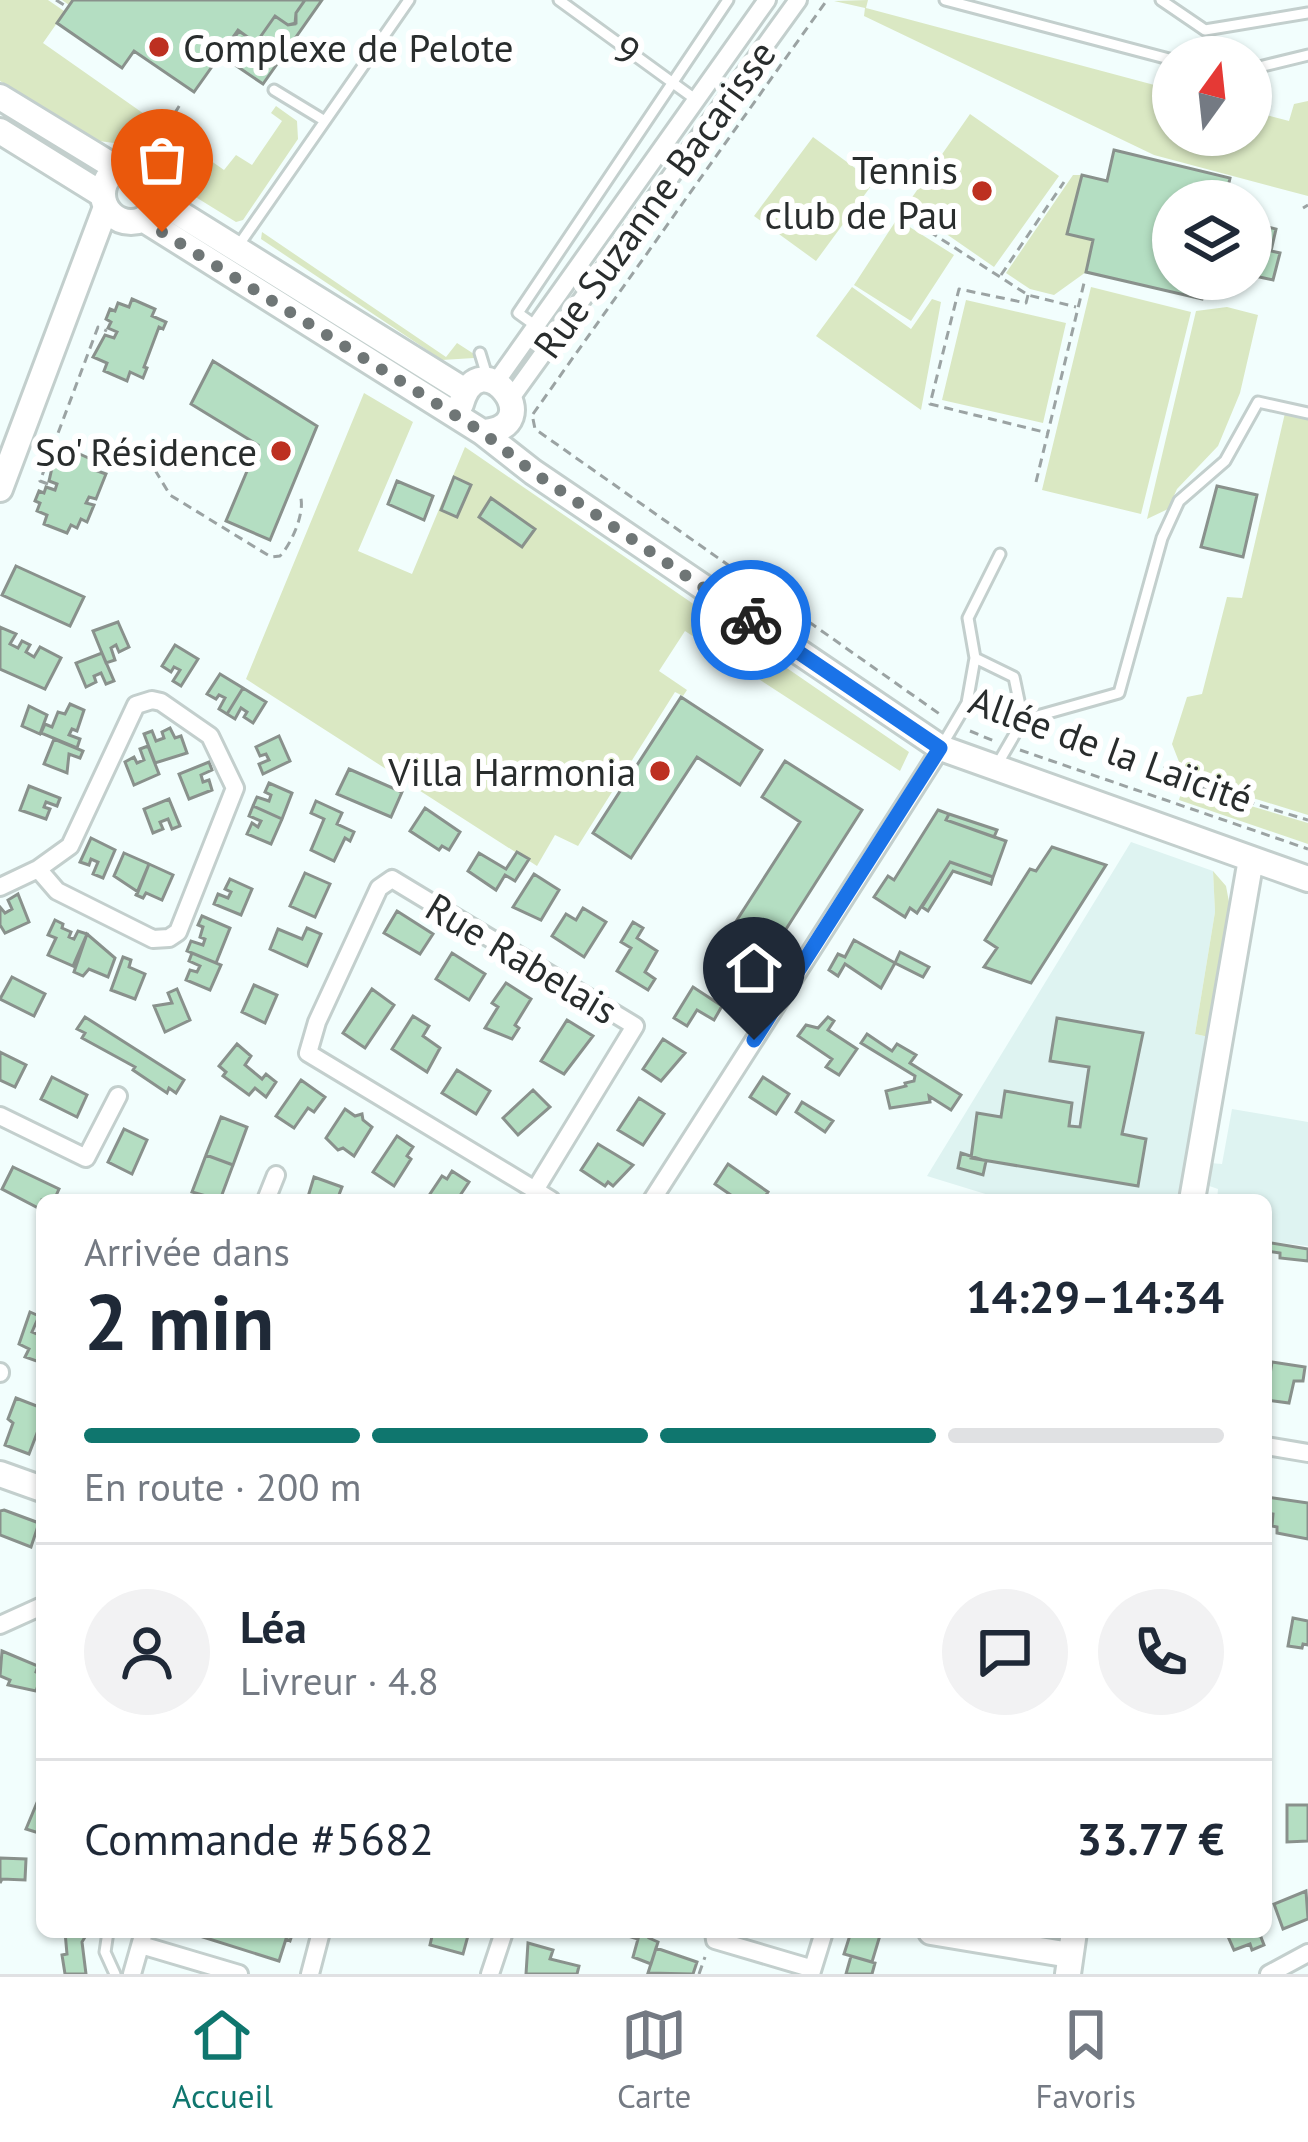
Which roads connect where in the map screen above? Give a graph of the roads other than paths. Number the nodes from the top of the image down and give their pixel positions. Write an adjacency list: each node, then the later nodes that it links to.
1 (409, 0): 20 (lane)
2 (559, 0): 16 (lane, 9)
3 (728, 0): 8 (lane)
4 (767, 0): 10 (street, Rue Suzanne Bacarisse)
5 (798, 0): 38 (street, Rue Suzanne Bacarisse)
6 (945, 0): 12 (lane)
7 (1161, 0): 9 (lane)
8 (720, 11): 10 (lane); 11 (lane)
9 (1308, 13)
10 (746, 29): 15 (street, Rue Suzanne Bacarisse)
11 (694, 49): 15 (lane); 16 (lane)
12 (1152, 54)
13 (1308, 55): 14 (lane)
14 (1272, 64)
15 (720, 67): 19 (street, Rue Suzanne Bacarisse)
16 (671, 82): 19 (lane, 9); 21 (lane)
17 (274, 90): 20 (lane)
18 (0, 97): 24 (street)
19 (696, 100): 23 (street, Rue Suzanne Bacarisse)
20 (325, 121): 31 (lane)
21 (644, 124): 23 (lane); 25 (lane)
22 (0, 131): 28 (street)
23 (668, 140): 26 (street, Rue Suzanne Bacarisse)
24 (141, 163): 28 (street); 28 (street)
25 (617, 164): 26 (lane); 27 (lane)
26 (640, 180): 29 (street, Rue Suzanne Bacarisse)
27 (592, 202): 29 (lane); 30 (lane)
28 (127, 208): 31 (street); 32 (street); 42 (street)
29 (614, 217): 33 (street, Rue Suzanne Bacarisse)
30 (566, 240): 33 (lane); 34 (lane)
31 (236, 249): 32 (lane); 38 (street)
32 (192, 253): 40 (street)
33 (587, 255): 35 (street, Rue Suzanne Bacarisse)
34 (541, 279): 35 (lane); 36 (lane)
35 (560, 293): 36 (street, Rue Suzanne Bacarisse)
36 (536, 326): 38 (street, Rue Suzanne Bacarisse)
37 (480, 352): 38 (lane)
38 (500, 397): 40 (street); 40 (street); 41 (street)
39 (1308, 413): 45 (lane)
40 (474, 427): 41 (street)
41 (533, 472): 46 (street)
42 (0, 489)
43 (1000, 554): 44 (lane)
44 (975, 658): 45 (lane); 46 (lane)
45 (1023, 720): 47 (lane)
46 (940, 748): 47 (street); 58 (street)
47 (995, 770): 48 (street)
48 (1251, 859): 50 (street); 59 (street)
49 (38, 869): 49 (street); 51 (street)
50 (1308, 879)
51 (0, 887)
52 (118, 1096): 53 (street)
53 (0, 1116)
54 (276, 1175): 55 (street)
55 (268, 1194)
56 (541, 1194): 57 (street, Rue Rabelais)
57 (544, 1194)
58 (656, 1194)
59 (1193, 1194)
60 (1272, 1447): 61 (street)
61 (1308, 1453)
62 (0, 1474): 63 (street)
63 (36, 1487)
64 (36, 1609): 65 (street)
65 (0, 1625)
66 (107, 1938): 76 (lane)
67 (319, 1938): 79 (street)
68 (502, 1938): 80 (street)
69 (715, 1938): 75 (street)
70 (822, 1938): 75 (street)
71 (970, 1938): 74 (street)
72 (142, 1939): 77 (street); 78 (street)
73 (1308, 1953): 81 (street)
74 (1071, 1954)
75 (811, 1971)
76 (115, 1974)
77 (132, 1974)
78 (239, 1974)
79 (310, 1974)
80 (490, 1974)
81 (1269, 1974)

